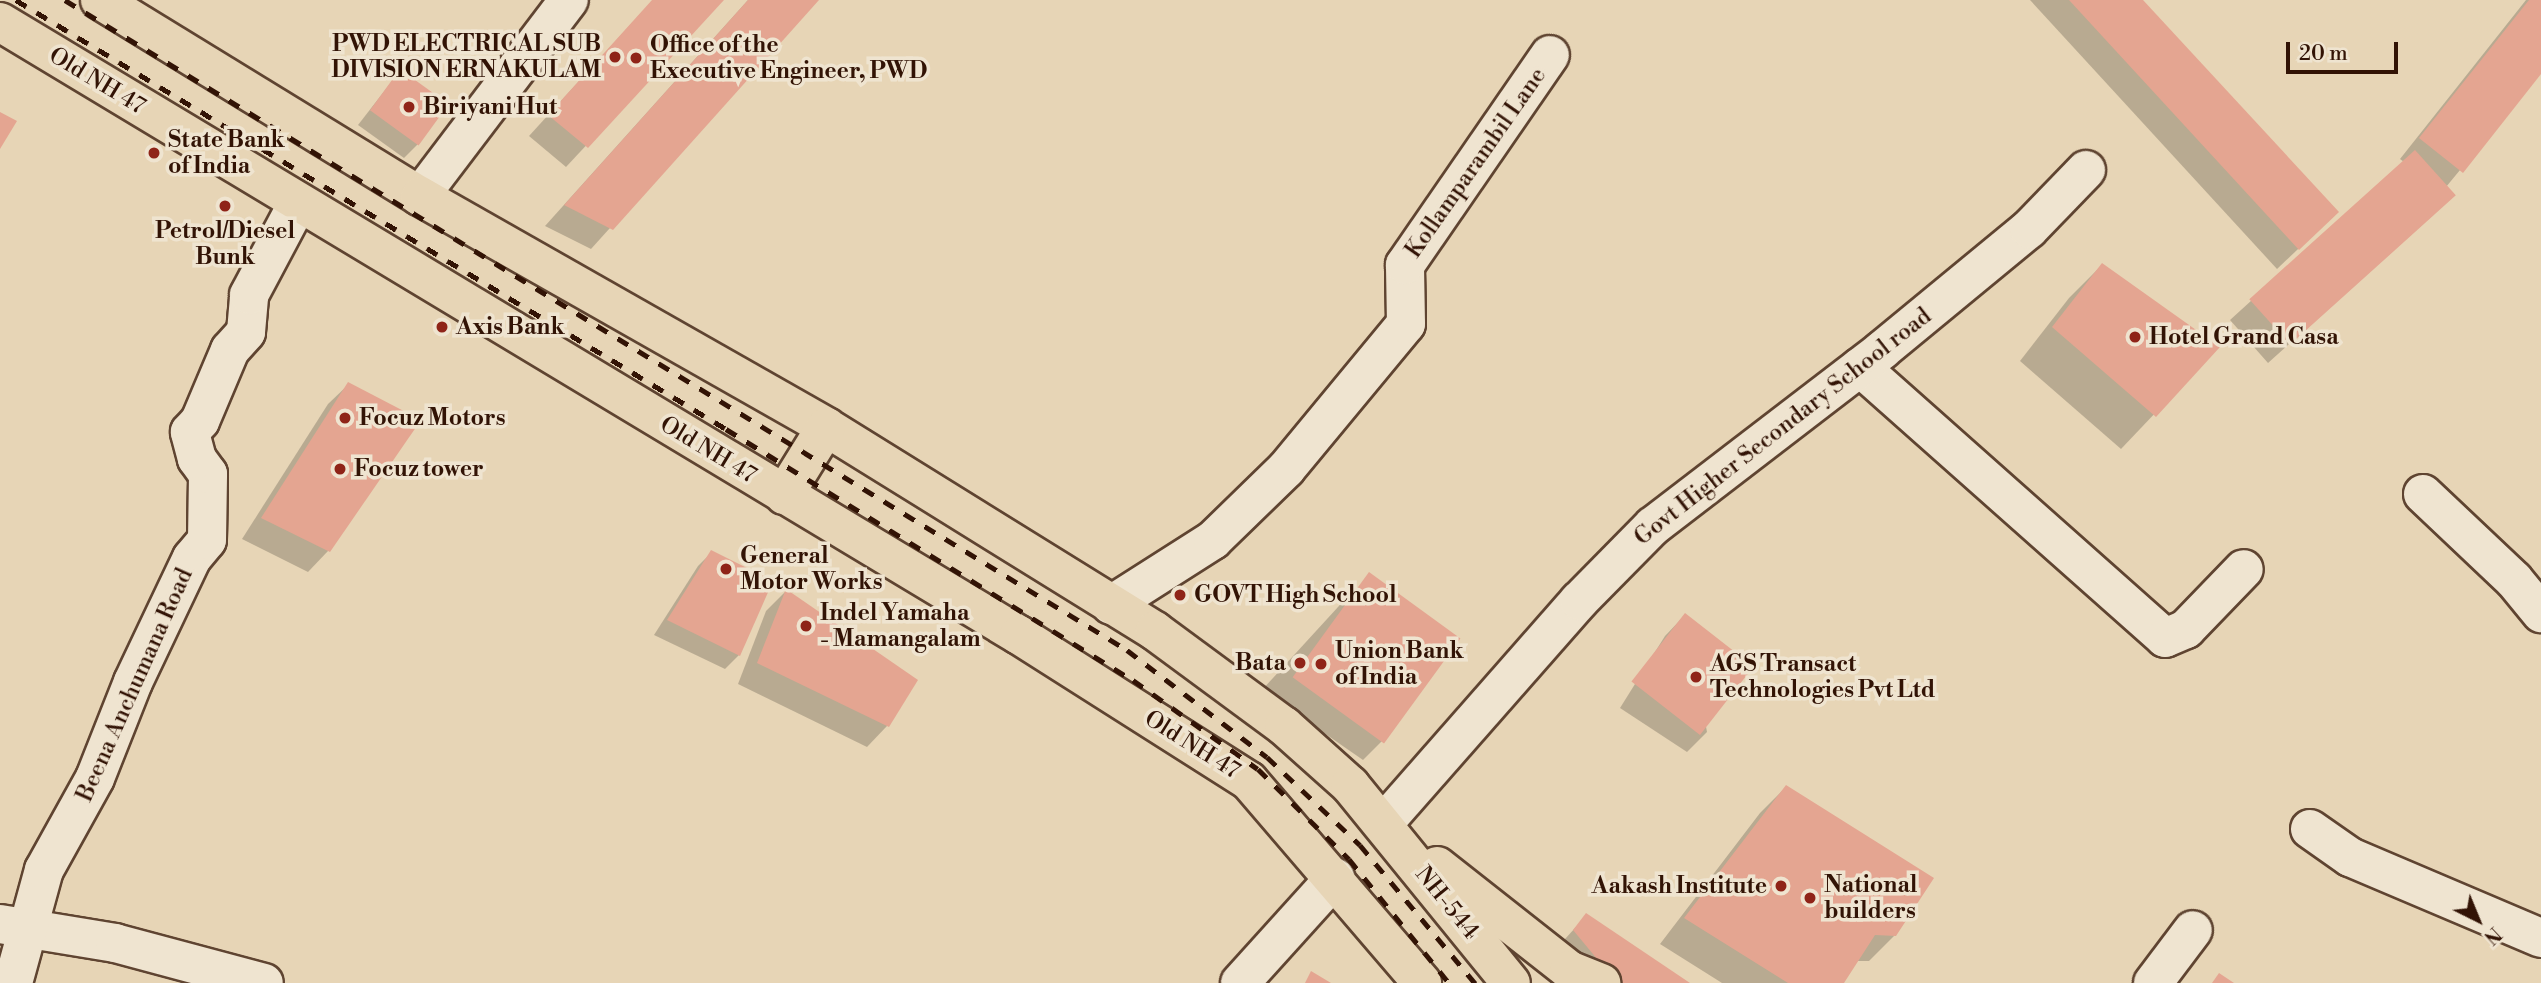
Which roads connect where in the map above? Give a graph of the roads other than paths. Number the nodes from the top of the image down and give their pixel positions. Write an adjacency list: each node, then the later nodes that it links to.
1 (100, 0): 6 (main road)
2 (569, 0): 6 (street)
3 (0, 22): 7 (main road, Old NH 47)
4 (1550, 55): 13 (street, Kollamparambil Lane)
5 (2086, 170): 8 (street, Govt Higher Secondary School road)
6 (420, 196): 9 (main road)
7 (298, 203): 11 (main road, Old NH 47); 18 (street, Beena Anchumana Road)
8 (1860, 367): 12 (street); 15 (street, Govt Higher Secondary School road)
9 (826, 427): 11 (main road); 13 (main road)
10 (2423, 494): 14 (street)
11 (784, 495): 17 (main road, Old NH 47)
12 (2244, 569)
13 (1111, 605): 15 (main road)
14 (2541, 613)
15 (1383, 824): 25 (main road, NH-544); 26 (main road)
16 (2310, 829): 20 (street)
17 (1335, 878): 23 (street); 24 (main road, Old NH 47)
18 (15, 926): 21 (street, Beena Anchumana Road); 22 (street)
19 (2193, 930): 27 (street)
20 (2541, 938)
21 (13, 983)
22 (264, 983)
23 (1240, 983)
24 (1422, 983)
25 (1511, 983)
26 (1601, 983)
27 (2153, 983)

